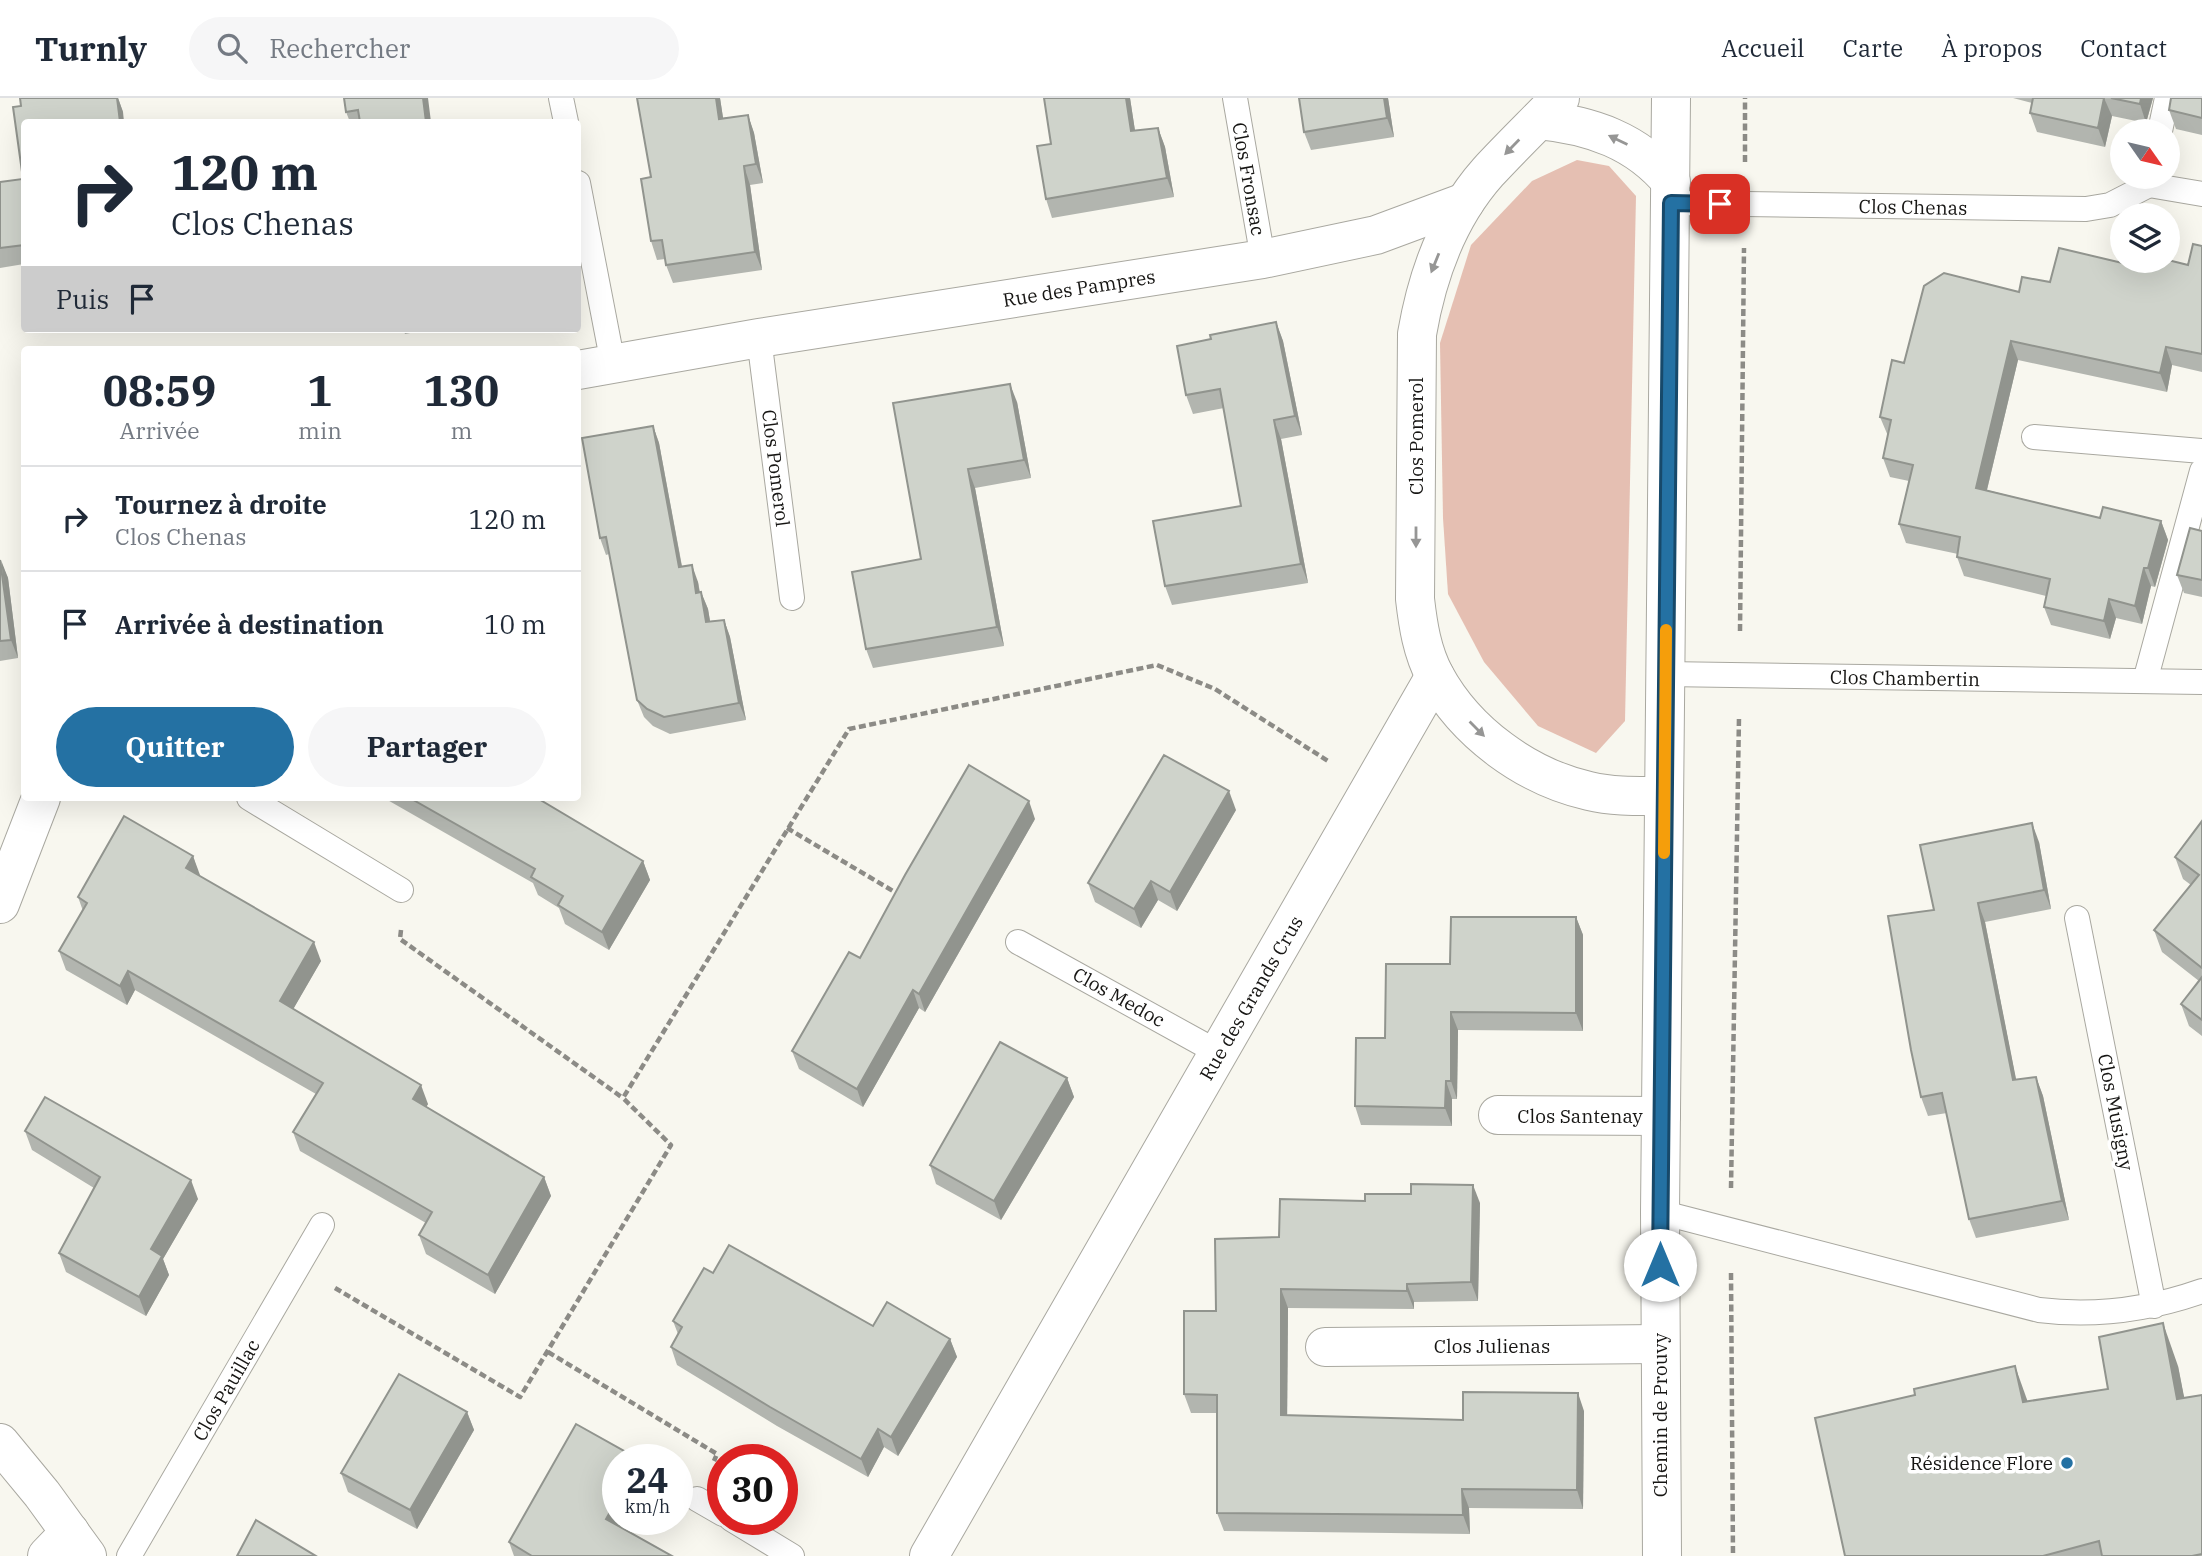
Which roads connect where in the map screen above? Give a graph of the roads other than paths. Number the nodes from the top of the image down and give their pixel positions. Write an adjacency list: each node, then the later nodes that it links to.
1 (561, 98): 6 (lane)
2 (1235, 98): 14 (lane, Clos Fronsac)
3 (1671, 98): 10 (street, Chemin de Prouvy)
4 (2167, 98): 7 (lane)
5 (1550, 109): 10 (street, one-way to 5); 12 (street, one-way to 12)
6 (565, 119)
7 (2163, 119)
8 (2180, 188): 11 (lane, Clos Chenas)
9 (2137, 189): 10 (lane, Clos Chenas)
10 (1671, 193): 21 (street, Chemin de Prouvy)
11 (2202, 194)
12 (1465, 202): 14 (street, Rue des Pampres); 22 (street, Clos Pomerol, one-way to 22)
13 (581, 215): 16 (lane)
14 (1263, 259): 15 (street, Rue des Pampres)
15 (760, 338): 16 (street, Rue des Pampres); 20 (lane, Clos Pomerol)
16 (595, 367)
17 (2034, 437): 18 (lane)
18 (2202, 451)
19 (2202, 471): 23 (lane)
20 (792, 598)
21 (1665, 674): 23 (lane, Clos Chambertin); 25 (street, Chemin de Prouvy)
22 (1435, 676): 25 (street, one-way to 25); 32 (street, Rue des Grands Crus)
23 (2145, 681): 24 (lane, Clos Chambertin)
24 (2202, 682)
25 (1664, 796): 34 (street, Chemin de Prouvy)
26 (40, 801): 29 (street)
27 (254, 801): 28 (lane)
28 (401, 890)
29 (0, 904)
30 (2077, 918): 38 (lane, Clos Musigny)
31 (1018, 942): 32 (lane, Clos Medoc)
32 (1219, 1053): 48 (street, Rue des Grands Crus)
33 (1498, 1115): 34 (street, Clos Santenay)
34 (1661, 1116): 35 (street, Chemin de Prouvy)
35 (1660, 1212): 38 (lane); 39 (street, Chemin de Prouvy)
36 (322, 1224): 46 (lane, Clos Pauillac)
37 (2202, 1291): 38 (lane)
38 (2154, 1306)
39 (1660, 1344): 40 (street, Clos Julienas); 49 (street, Chemin de Prouvy)
40 (1325, 1347)
41 (0, 1443): 45 (street)
42 (697, 1499): 43 (lane)
43 (707, 1505)
44 (757, 1535): 47 (lane)
45 (68, 1548)
46 (129, 1556)
47 (792, 1556)
48 (929, 1556)
49 (1662, 1556)

